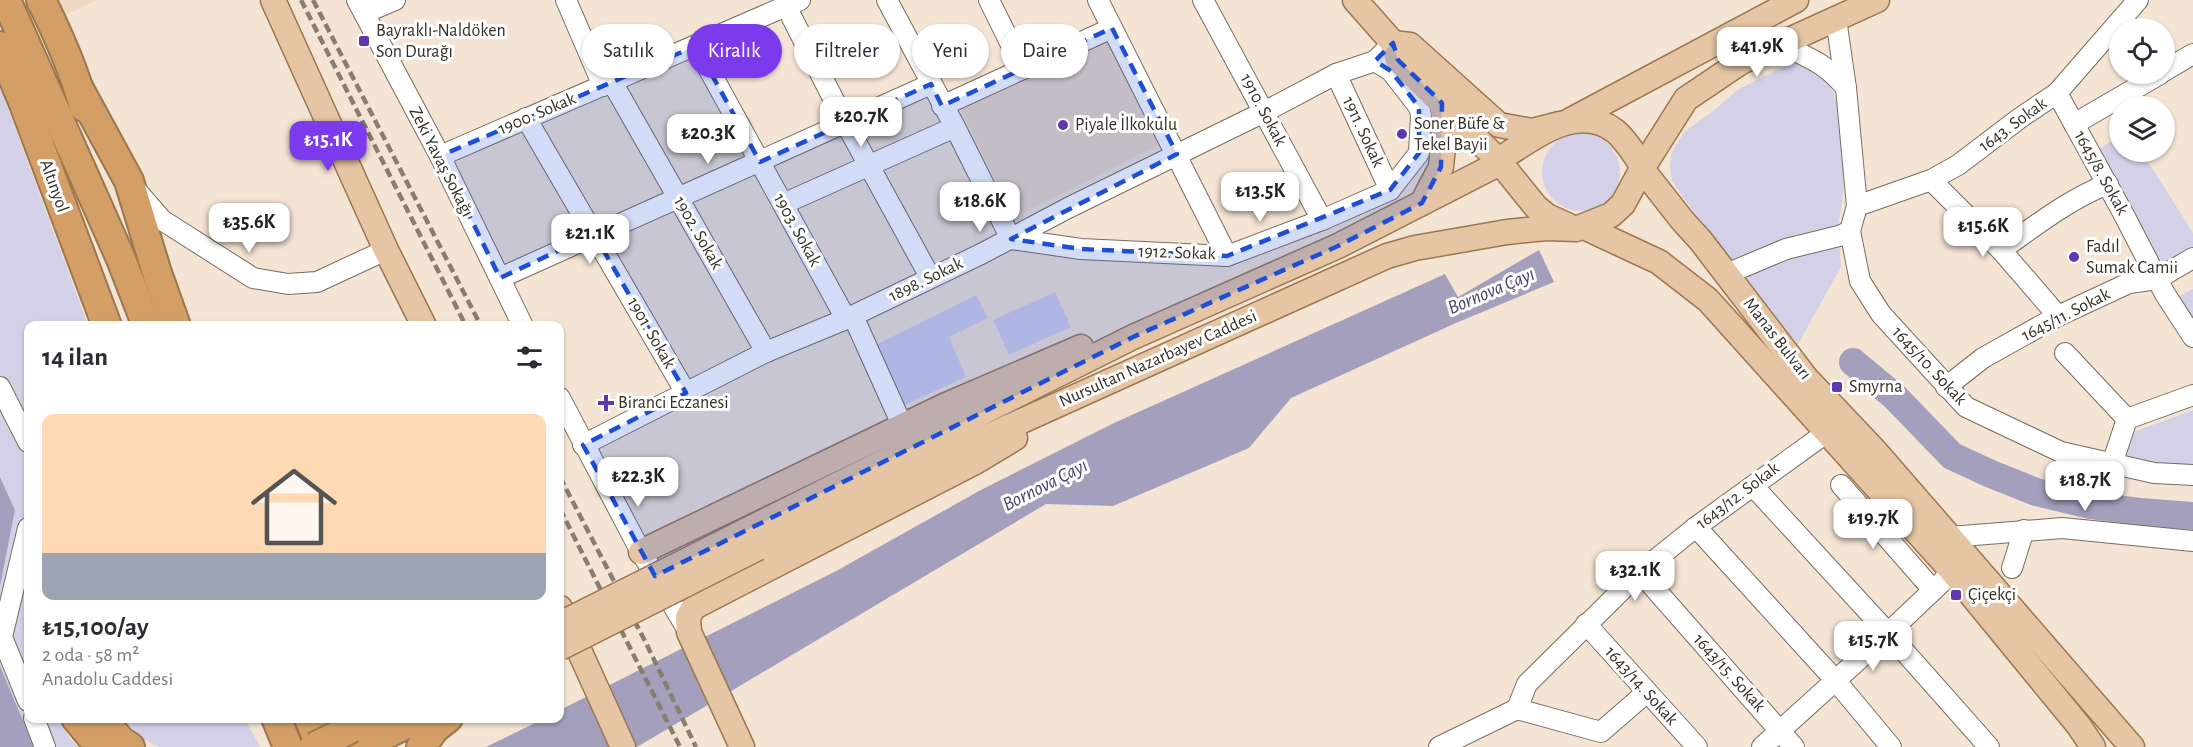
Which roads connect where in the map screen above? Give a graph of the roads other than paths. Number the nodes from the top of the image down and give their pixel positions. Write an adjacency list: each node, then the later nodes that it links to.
1 (6, 0): 63 (highway)
2 (41, 0): 36 (highway)
3 (273, 0): 66 (main road)
4 (395, 0): 15 (street)
5 (566, 0): 32 (street, 1902. Sokak)
6 (887, 0): 33 (street)
7 (989, 0): 19 (street)
8 (1098, 0): 20 (street)
9 (1203, 0): 40 (street, 1910. Sokak)
10 (1355, 0): 22 (main road)
11 (1877, 0): 17 (main road)
12 (2138, 0): 37 (street, 1643. Sokak)
13 (793, 3): 16 (street, 1900. Sokak); 42 (street)
14 (1787, 3): 43 (main road)
15 (360, 7): 47 (street, Zeki Yavaş Sokağı)
16 (758, 8): 18 (street, 1900. Sokak)
17 (1836, 20): 23 (main road); 35 (street)
18 (731, 24)
19 (1001, 24)
20 (1112, 28): 21 (street); 46 (street)
21 (1088, 39)
22 (1393, 43): 27 (street, 1898. Sokak); 38 (main road); 43 (main road)
23 (1780, 44): 35 (street); 51 (main road)
24 (0, 46): 74 (highway, Altınyol)
25 (687, 49): 32 (street, 1900. Sokak)
26 (2193, 54): 28 (street)
27 (1375, 61): 29 (street, 1898. Sokak); 55 (street, 1912. Sokak)
28 (2175, 65)
29 (1336, 74): 40 (street, 1898. Sokak); 55 (street, 1911. Sokak)
30 (714, 78): 49 (street, 1903. Sokak)
31 (1003, 78): 39 (street)
32 (607, 84): 41 (street, 1900. Sokak); 56 (street, 1902. Sokak)
33 (931, 84): 39 (street); 42 (street)
34 (2143, 84): 44 (street, 1645/8. Sokak)
35 (1845, 88): 59 (street)
36 (79, 89): 53 (highway); 63 (highway)
37 (2056, 93): 44 (street); 52 (street, 1643. Sokak)
38 (1442, 103): 48 (main road); 57 (main road)
39 (942, 106): 45 (street)
40 (1264, 112): 46 (street, 1898. Sokak); 60 (street, 1910. Sokak)
41 (526, 118): 47 (street, 1900. Sokak); 64 (street, 1901. Sokak)
42 (845, 122): 49 (street); 50 (street)
43 (1565, 122): 48 (main road); 51 (main road)
44 (2074, 124): 54 (street, 1645/8. Sokak)
45 (955, 127): 50 (street); 65 (street)
46 (1177, 154): 65 (street, 1898. Sokak); 68 (street)
47 (440, 156): 72 (street, Zeki Yavaş Sokağı)
48 (1499, 161): 57 (main road, Nursultan Nazarbayev Caddesi); 61 (main road)
49 (760, 162): 56 (street); 58 (street, 1903. Sokak)
50 (870, 165): 58 (street); 71 (street)
51 (1643, 168): 61 (main road); 104 (main road, Manas Bulvarı)
52 (1931, 180): 59 (street, 1643. Sokak); 67 (street)
53 (129, 181): 66 (street); 80 (highway)
54 (2108, 184): 67 (street); 73 (street, 1645/8. Sokak)
55 (1390, 190): 60 (street, 1912. Sokak)
56 (678, 198): 64 (street); 85 (street, 1902. Sokak)
57 (1422, 203): 83 (main road, Nursultan Nazarbayev Caddesi)
58 (783, 204): 76 (street, 1903. Sokak)
59 (1857, 206): 62 (street, 1645/10. Sokak)
60 (1322, 220): 68 (street, 1912. Sokak)
61 (1580, 228): 90 (main road, Nursultan Nazarbayev Caddesi); 95 (main road, Manas Bulvarı)
62 (1850, 231): 70 (street); 88 (street, 1645/10. Sokak)
63 (109, 233): 79 (highway)
64 (594, 234): 72 (street); 89 (street, 1901. Sokak)
65 (1011, 238): 68 (street, 1912. Sokak); 71 (street, 1898. Sokak)
66 (386, 250): 81 (main road)
67 (2001, 250): 75 (street)
68 (1227, 255)
69 (2193, 258): 73 (street, 1645/11. Sokak)
70 (1736, 270)
71 (930, 277): 76 (street, 1898. Sokak)
72 (500, 278): 82 (street, Zeki Yavaş Sokağı)
73 (2157, 279): 75 (street, 1645/11. Sokak); 84 (street, 1645/8. Sokak)
74 (95, 297): 77 (highway); 78 (highway, Altınyol)
75 (2058, 316): 88 (street, 1645/11. Sokak)
76 (849, 317): 85 (street, 1898. Sokak); 94 (street, 1903. Sokak)
77 (99, 321)
78 (105, 321)
79 (145, 321)
80 (174, 321)
81 (422, 321)
82 (521, 321)
83 (1133, 337): 94 (main road); 105 (main road, Nursultan Nazarbayev Caddesi)
84 (2193, 337)
85 (766, 352): 89 (street, 1898. Sokak)
86 (2065, 353): 93 (street)
87 (0, 387): 96 (street)
88 (1946, 387): 98 (street, 1645/10. Sokak)
89 (686, 393): 97 (street, 1898. Sokak)
90 (1077, 395): 105 (main road, Nursultan Nazarbayev Caddesi); 116 (main road)
91 (2193, 395): 93 (street)
92 (564, 406): 97 (street)
93 (2127, 419): 98 (street)
94 (903, 427): 108 (main road)
95 (1826, 433): 101 (street, 1643/12. Sokak); 110 (main road, Manas Bulvarı)
96 (24, 434)
97 (583, 445): 108 (street)
98 (2112, 464): 99 (street, 1645/10. Sokak)
99 (2193, 475)
100 (1841, 485): 112 (street)
101 (1753, 486): 102 (street, 1643/12. Sokak); 117 (street)
102 (1696, 527): 111 (street, 1643/12. Sokak); 119 (street)
103 (2024, 530): 104 (street); 106 (street); 109 (street)
104 (1950, 537): 149 (main road, Manas Bulvarı)
105 (755, 538): 114 (main road, bridge); 118 (main road, bridge)
106 (2193, 541)
107 (24, 545): 120 (street)
108 (641, 552): 116 (street)
109 (2012, 568)
110 (1951, 570): 112 (street); 148 (main road, Manas Bulvarı)
111 (1640, 572): 115 (street, 1643/12. Sokak); 131 (street, 1643/15. Sokak)
112 (1933, 590): 117 (street)
113 (564, 617): 140 (main road)
114 (564, 622)
115 (1586, 624): 121 (street, 1643/14. Sokak); 122 (street, 1643/12. Sokak)
116 (689, 632): 141 (main road)
117 (1888, 633): 119 (street); 147 (street)
118 (564, 646)
119 (1836, 681): 131 (street); 146 (street)
120 (24, 691)
121 (1647, 692): 122 (street); 143 (street, 1643/14. Sokak)
122 (1517, 709): 142 (street)
123 (36, 723): 132 (street)
124 (80, 723): 133 (highway)
125 (105, 723): 134 (highway)
126 (278, 723): 135 (highway)
127 (311, 723): 137 (highway)
128 (360, 723): 136 (highway, bridge)
129 (408, 723): 138 (highway)
130 (442, 723): 139 (highway)
131 (1780, 730): 144 (street); 145 (street, 1643/15. Sokak)
132 (45, 747)
133 (100, 747)
134 (130, 747)
135 (288, 747)
136 (314, 747)
137 (321, 747)
138 (361, 747)
139 (421, 747)
140 (623, 747)
141 (742, 747)
142 (1439, 747)
143 (1696, 747)
144 (1762, 747)
145 (1794, 747)
146 (1891, 747)
147 (1989, 747)
148 (2093, 747)
149 (2132, 747)

